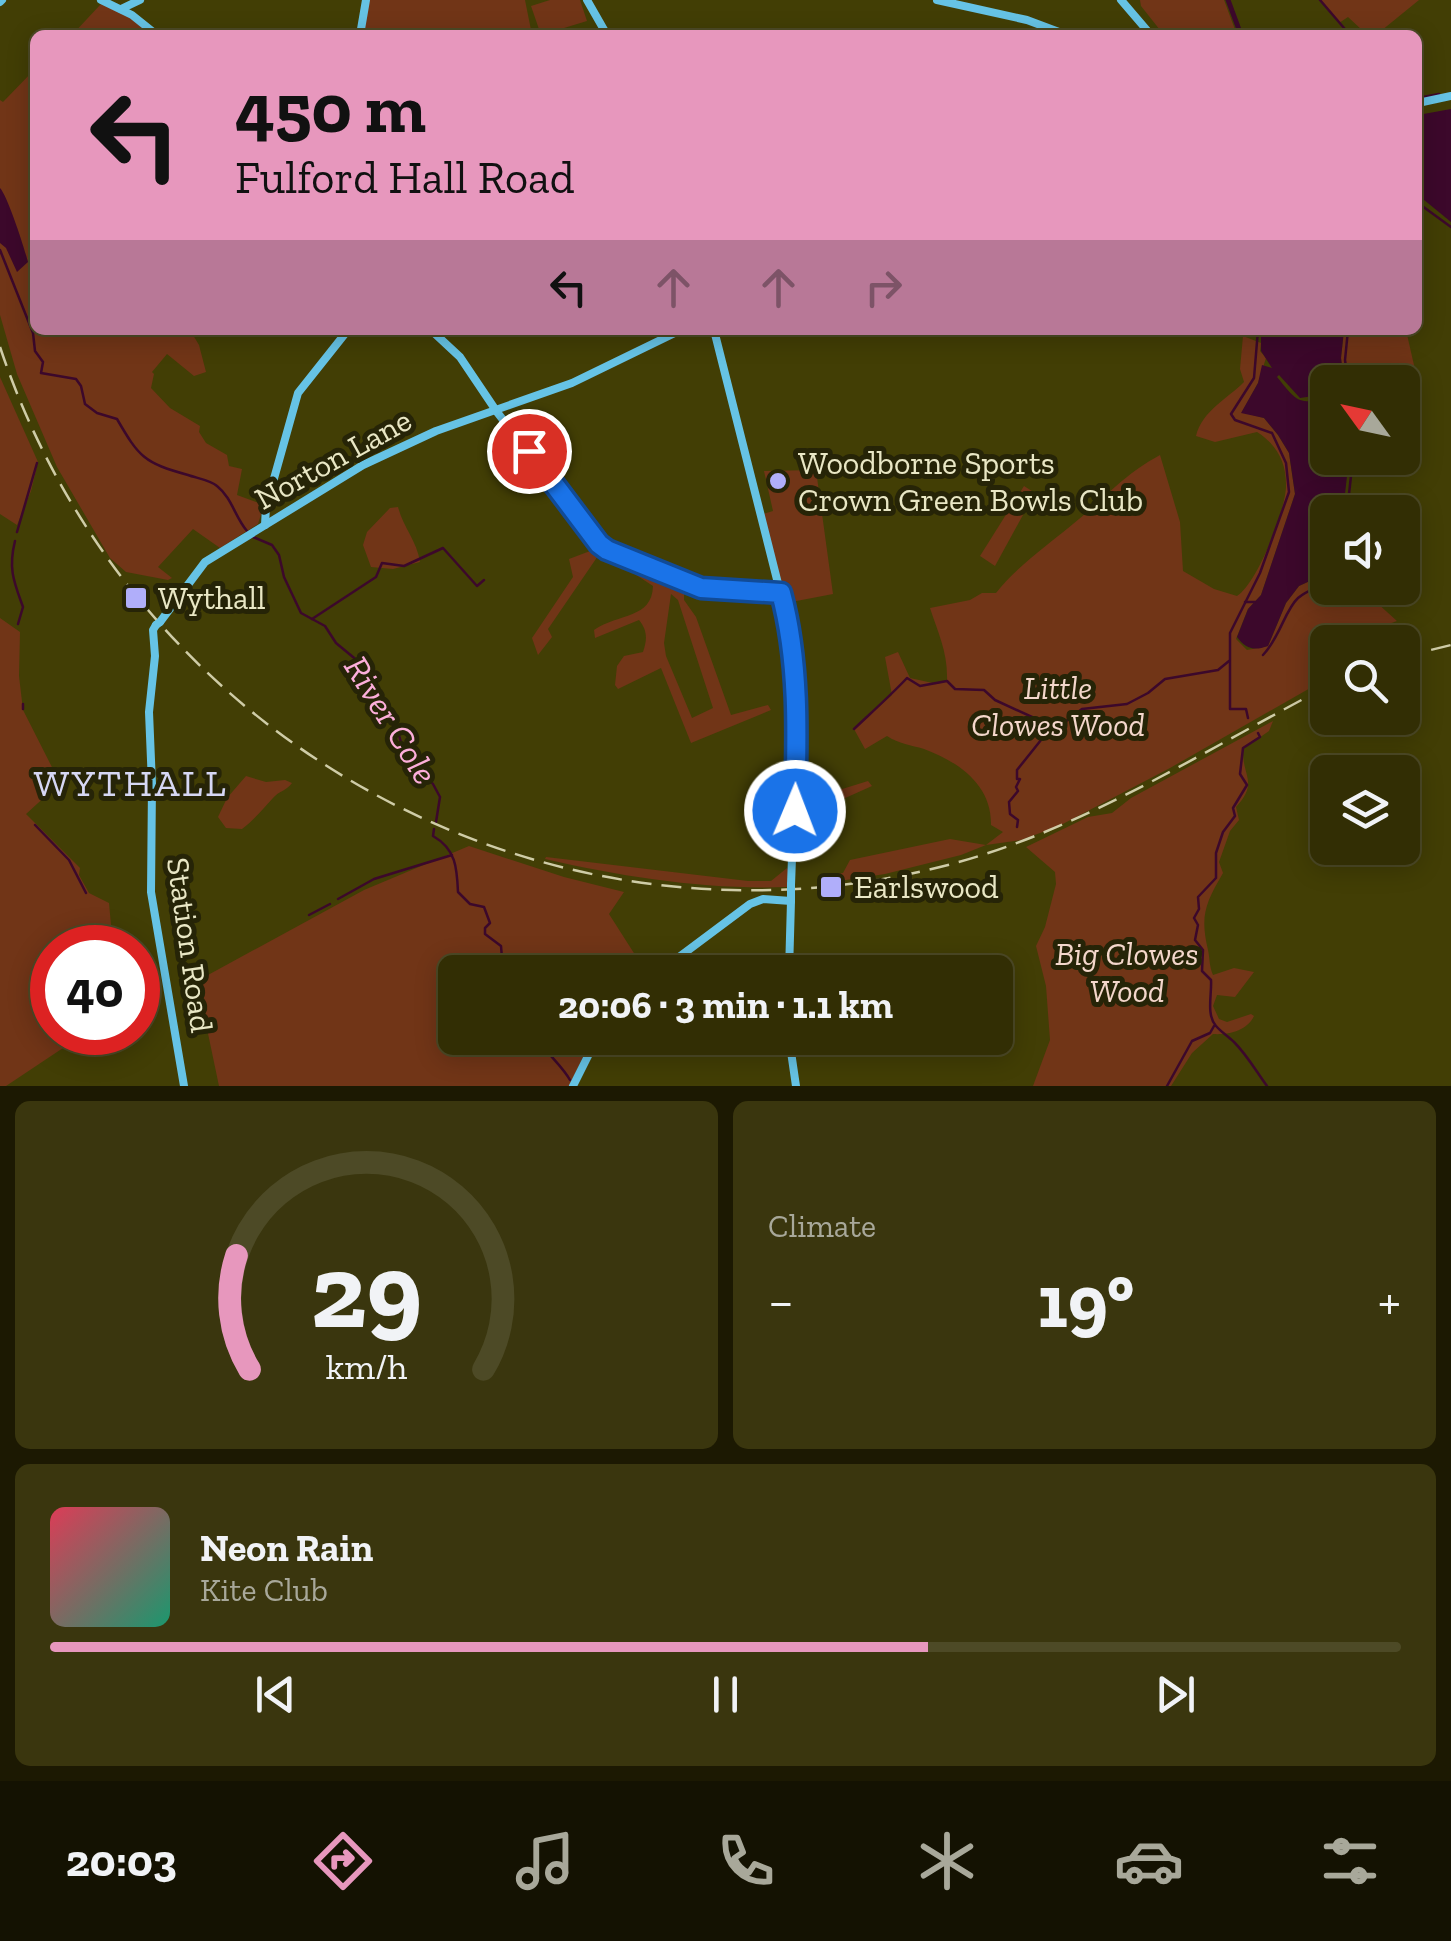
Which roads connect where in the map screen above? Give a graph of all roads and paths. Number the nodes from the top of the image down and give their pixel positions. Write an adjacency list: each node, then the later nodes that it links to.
1 (101, 0): 7 (street)
2 (140, 0): 7 (street)
3 (366, 0): 9 (street)
4 (587, 0): 10 (street)
5 (937, 0): 11 (street)
6 (1122, 0): 12 (street)
7 (120, 10): 8 (street)
8 (150, 30)
9 (361, 30)
10 (604, 30)
11 (1054, 30)
12 (1147, 30)
13 (1451, 96): 14 (street)
14 (1422, 103)
15 (344, 335): 20 (street)
16 (436, 335): 19 (street)
17 (670, 335): 19 (street, Norton Lane)
18 (715, 335): 21 (street)
19 (496, 411): 20 (street, Norton Lane); 21 (street)
20 (265, 525): 22 (street, Norton Lane)
21 (781, 593): 23 (street, bridge)
22 (156, 626): 29 (street, Station Road)
23 (791, 901): 24 (street); 25 (street)
24 (681, 955)
25 (789, 955)
26 (588, 1055): 28 (street)
27 (791, 1055): 30 (street)
28 (574, 1084)
29 (184, 1086)
30 (796, 1086)

